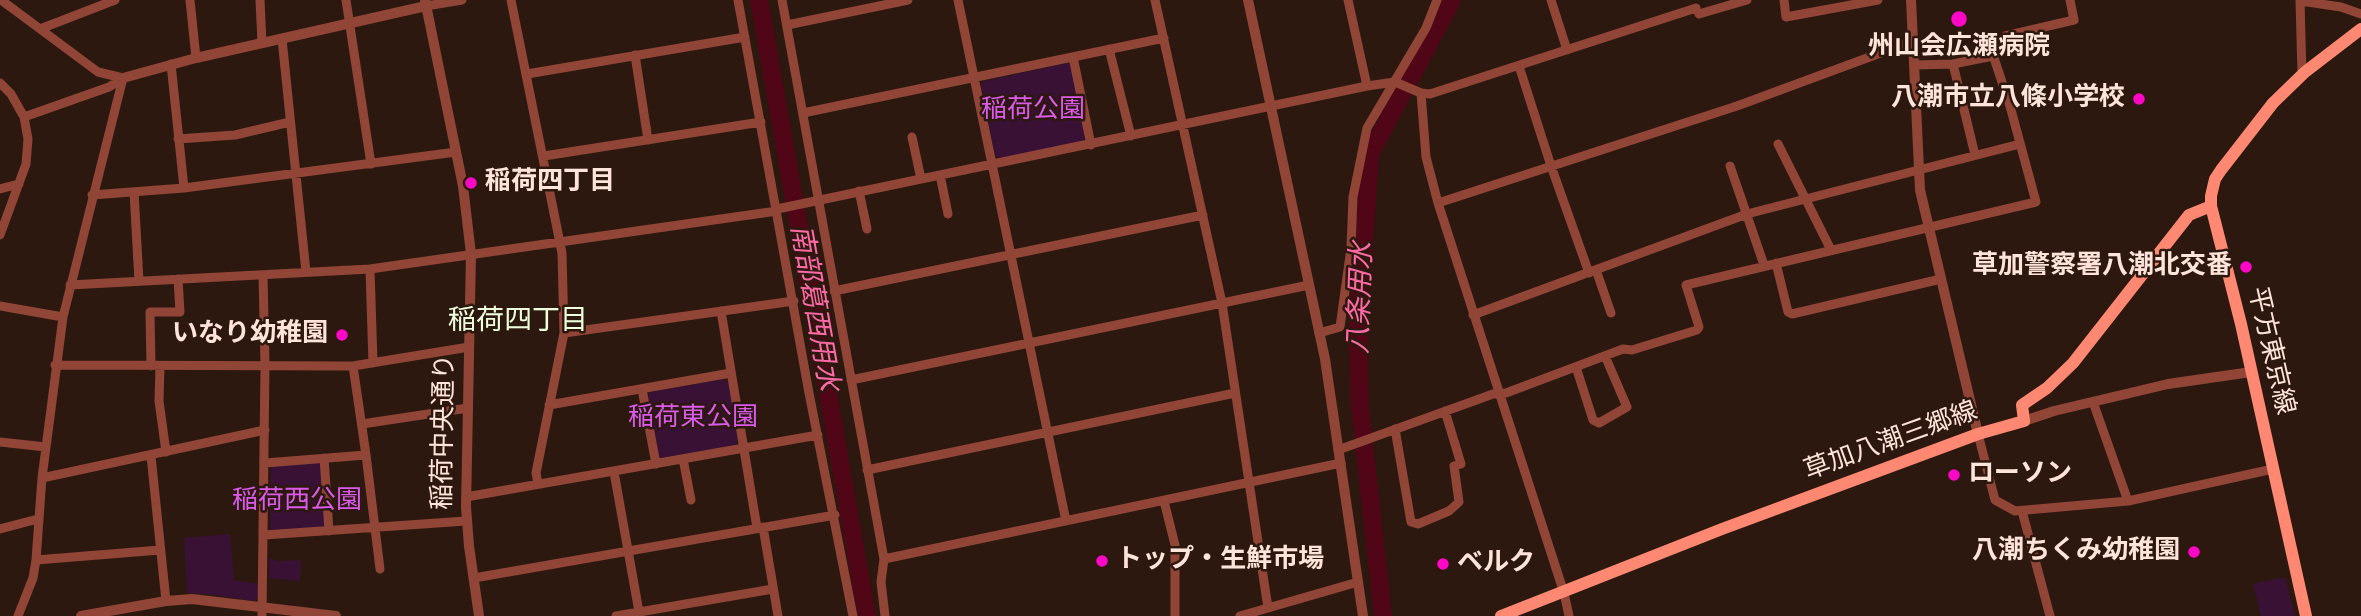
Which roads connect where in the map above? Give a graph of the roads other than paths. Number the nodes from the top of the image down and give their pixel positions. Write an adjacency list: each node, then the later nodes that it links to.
1 (1, 0): 27 (street)
2 (115, 0): 27 (street)
3 (190, 0): 39 (street)
4 (260, 0): 33 (street)
5 (346, 0): 25 (street)
6 (462, 0): 23 (street)
7 (511, 0): 44 (street)
8 (738, 0): 29 (street)
9 (782, 0): 26 (street)
10 (908, 0): 26 (street)
11 (958, 0): 46 (street)
12 (1155, 0): 30 (street)
13 (1248, 0): 52 (street)
14 (1348, 0): 50 (street)
15 (1437, 0): 48 (street)
16 (1550, 0): 35 (street)
17 (1747, 0): 35 (street)
18 (1784, 0): 19 (street)
19 (1878, 0)
20 (1911, 0): 32 (street)
21 (2070, 0): 37 (street)
22 (2301, 1): 24 (street); 45 (street)
23 (425, 3): 25 (street); 65 (street, 稲荷中央通り)
24 (2361, 14)
25 (351, 23): 31 (street); 68 (street)
26 (787, 25): 53 (street)
27 (40, 29): 47 (street)
28 (2361, 29): 45 (main road, 平方東京線)
29 (745, 37): 36 (street); 56 (street)
30 (1164, 38): 34 (street); 57 (street)
31 (282, 39): 33 (street); 55 (street)
32 (1913, 41): 42 (street); 70 (street)
33 (262, 43): 39 (street)
34 (1109, 49): 38 (street); 58 (street)
35 (1567, 50): 43 (street)
36 (635, 55): 44 (street); 61 (street)
37 (1993, 55): 41 (street); 63 (street)
38 (1073, 57): 46 (street); 64 (street)
39 (196, 58): 40 (street)
40 (171, 64): 47 (street); 60 (street)
41 (1953, 64): 42 (street); 66 (street)
42 (1914, 65): 72 (street)
43 (1519, 66): 51 (street); 70 (street)
44 (527, 74): 67 (street)
45 (2302, 75): 85 (main road, 平方東京線)
46 (974, 77): 53 (street); 69 (street)
47 (123, 78): 54 (street); 81 (street)
48 (1395, 82): 50 (street); 51 (street); 117 (street)
49 (0, 83): 54 (street)
50 (1367, 86): 52 (street)
51 (1421, 93): 84 (street)
52 (1271, 106): 57 (street); 107 (street)
53 (803, 113): 83 (street)
54 (24, 117): 76 (street)
55 (290, 122): 60 (street); 73 (street)
56 (761, 122): 61 (street); 86 (street)
57 (1184, 125): 58 (street); 89 (street)
58 (1131, 136): 64 (street)
59 (912, 137): 75 (street)
60 (178, 139): 77 (street)
61 (648, 140): 67 (street)
62 (1778, 144): 82 (street)
63 (2020, 144): 66 (street); 90 (street)
64 (1091, 145): 69 (street)
65 (456, 152): 68 (street); 95 (street, 稲荷中央通り)
66 (1975, 155): 72 (street)
67 (544, 156): 93 (street)
68 (371, 164): 73 (street)
69 (992, 165): 74 (street); 96 (street)
70 (1551, 166): 84 (street); 100 (street)
71 (1730, 166): 88 (street)
72 (1919, 170): 82 (street); 90 (street)
73 (296, 174): 77 (street); 101 (street)
74 (940, 175): 75 (street); 87 (street)
75 (921, 179): 79 (street)
76 (19, 184): 78 (street); 92 (street)
77 (184, 188): 80 (street)
78 (0, 189)
79 (859, 191): 83 (street); 91 (street)
80 (134, 192): 81 (street); 105 (street)
81 (92, 195): 106 (street)
82 (1805, 198): 88 (street); 94 (street)
83 (818, 199): 86 (street); 108 (street)
84 (1438, 203): 114 (street)
85 (2211, 206): 127 (main road, 平方東京線); 137 (main road)
86 (777, 210): 93 (street); 109 (street)
87 (948, 214)
88 (1747, 214): 98 (street); 100 (street)
89 (1203, 215): 96 (street); 110 (street)
90 (1928, 227): 94 (street); 104 (street)
91 (867, 229)
92 (0, 235)
93 (561, 242): 95 (street); 116 (street)
94 (1831, 250): 97 (street)
95 (471, 254): 99 (street); 119 (street, 稲荷中央通り)
96 (1010, 254): 108 (street); 118 (street)
97 (1776, 263): 98 (street); 104 (street)
98 (1764, 265): 120 (street)
99 (370, 268): 101 (street); 121 (street)
100 (1592, 271): 113 (street); 114 (street)
101 (306, 272): 102 (street)
102 (263, 275): 103 (street); 123 (street)
103 (177, 279): 105 (street); 124 (street)
104 (1941, 279): 142 (street)
105 (139, 281): 106 (street)
106 (70, 285): 115 (street)
107 (1309, 285): 110 (street); 117 (street)
108 (834, 291): 129 (street)
109 (794, 301): 112 (street); 143 (street)
110 (1222, 303): 118 (street); 131 (street)
111 (0, 306): 115 (street)
112 (721, 311): 116 (street); 128 (street)
113 (1611, 313)
114 (1474, 315): 132 (street)
115 (62, 317): 122 (street)
116 (564, 333): 134 (street)
117 (1319, 334): 147 (street)
118 (1029, 344): 129 (street); 141 (street)
119 (469, 347): 121 (street); 135 (street, 稲荷中央通り)
120 (1605, 356): 126 (street); 126 (street)
121 (373, 363): 125 (street)
122 (55, 365): 124 (street); 145 (street)
123 (265, 365): 124 (street); 125 (street); 140 (street)
124 (155, 366): 148 (street)
125 (354, 366): 138 (street)
126 (1576, 367): 132 (street)
127 (2251, 372): 133 (street); 156 (main road, 平方東京線)
128 (731, 373): 130 (street); 146 (street)
129 (851, 380): 157 (street)
130 (642, 389): 134 (street); 155 (street)
131 (1235, 393): 141 (street); 160 (street)
132 (1500, 394): 136 (street); 184 (street)
133 (2093, 402): 137 (street); 165 (street)
134 (549, 405): 161 (street)
135 (468, 408): 138 (street); 162 (street, 稲荷中央通り)
136 (1445, 411): 139 (street); 139 (street)
137 (2024, 421): 142 (main road, 草加八潮三郷線)
138 (362, 424): 149 (street)
139 (1395, 429): 147 (street)
140 (265, 430): 148 (street); 153 (street)
141 (1047, 432): 157 (street); 169 (street)
142 (1978, 434): 166 (street); 184 (main road, 草加八潮三郷線)
143 (818, 435): 146 (street); 167 (street)
144 (0, 442): 145 (street)
145 (46, 447): 159 (street)
146 (743, 448): 152 (street); 172 (street)
147 (1338, 450): 154 (street)
148 (166, 452): 150 (street)
149 (366, 455): 151 (street); 171 (street)
150 (151, 456): 159 (street); 176 (street)
151 (324, 458): 153 (street); 174 (street)
152 (683, 459): 155 (street); 163 (street)
153 (265, 463): 175 (street)
154 (1341, 463): 160 (street); 182 (street)
155 (656, 464): 158 (street)
156 (2273, 468): 165 (street); 203 (main road, 平方東京線)
157 (867, 470): 178 (street)
158 (614, 472): 161 (street); 177 (street)
159 (42, 478): 168 (street)
160 (1249, 483): 164 (street); 186 (street)
161 (538, 484): 162 (street)
162 (466, 497): 170 (street, 稲荷中央通り)
163 (691, 500)
164 (1164, 501): 169 (street); 197 (street)
165 (2128, 501): 166 (street)
166 (2022, 511): 202 (street)
167 (835, 514): 172 (street); 195 (street)
168 (38, 519): 173 (street); 179 (street)
169 (1066, 521): 178 (street)
170 (466, 522): 171 (street); 181 (street, 稲荷中央通り)
171 (376, 528): 174 (street); 180 (street)
172 (760, 528): 177 (street); 183 (street)
173 (0, 529)
174 (329, 531): 175 (street)
175 (264, 535): 187 (street)
176 (160, 550): 179 (street); 185 (street)
177 (628, 551): 181 (street); 188 (street)
178 (884, 559): 196 (street)
179 (36, 560): 189 (street)
180 (380, 569)
181 (474, 578): 192 (street, 稲荷中央通り)
182 (1358, 582): 186 (street); 199 (street)
183 (773, 589): 188 (street); 194 (street)
184 (1564, 593): 200 (main road, 草加八潮三郷線); 201 (street)
185 (166, 601): 187 (street); 190 (street)
186 (1268, 608): 198 (street)
187 (262, 612): 191 (street)
188 (639, 612): 193 (street)
189 (18, 616)
190 (85, 616)
191 (336, 616)
192 (479, 616)
193 (616, 616)
194 (778, 616)
195 (853, 616)
196 (885, 616)
197 (1175, 616)
198 (1240, 616)
199 (1363, 616)
200 (1501, 616)
201 (1569, 616)
202 (2050, 616)
203 (2306, 616)

